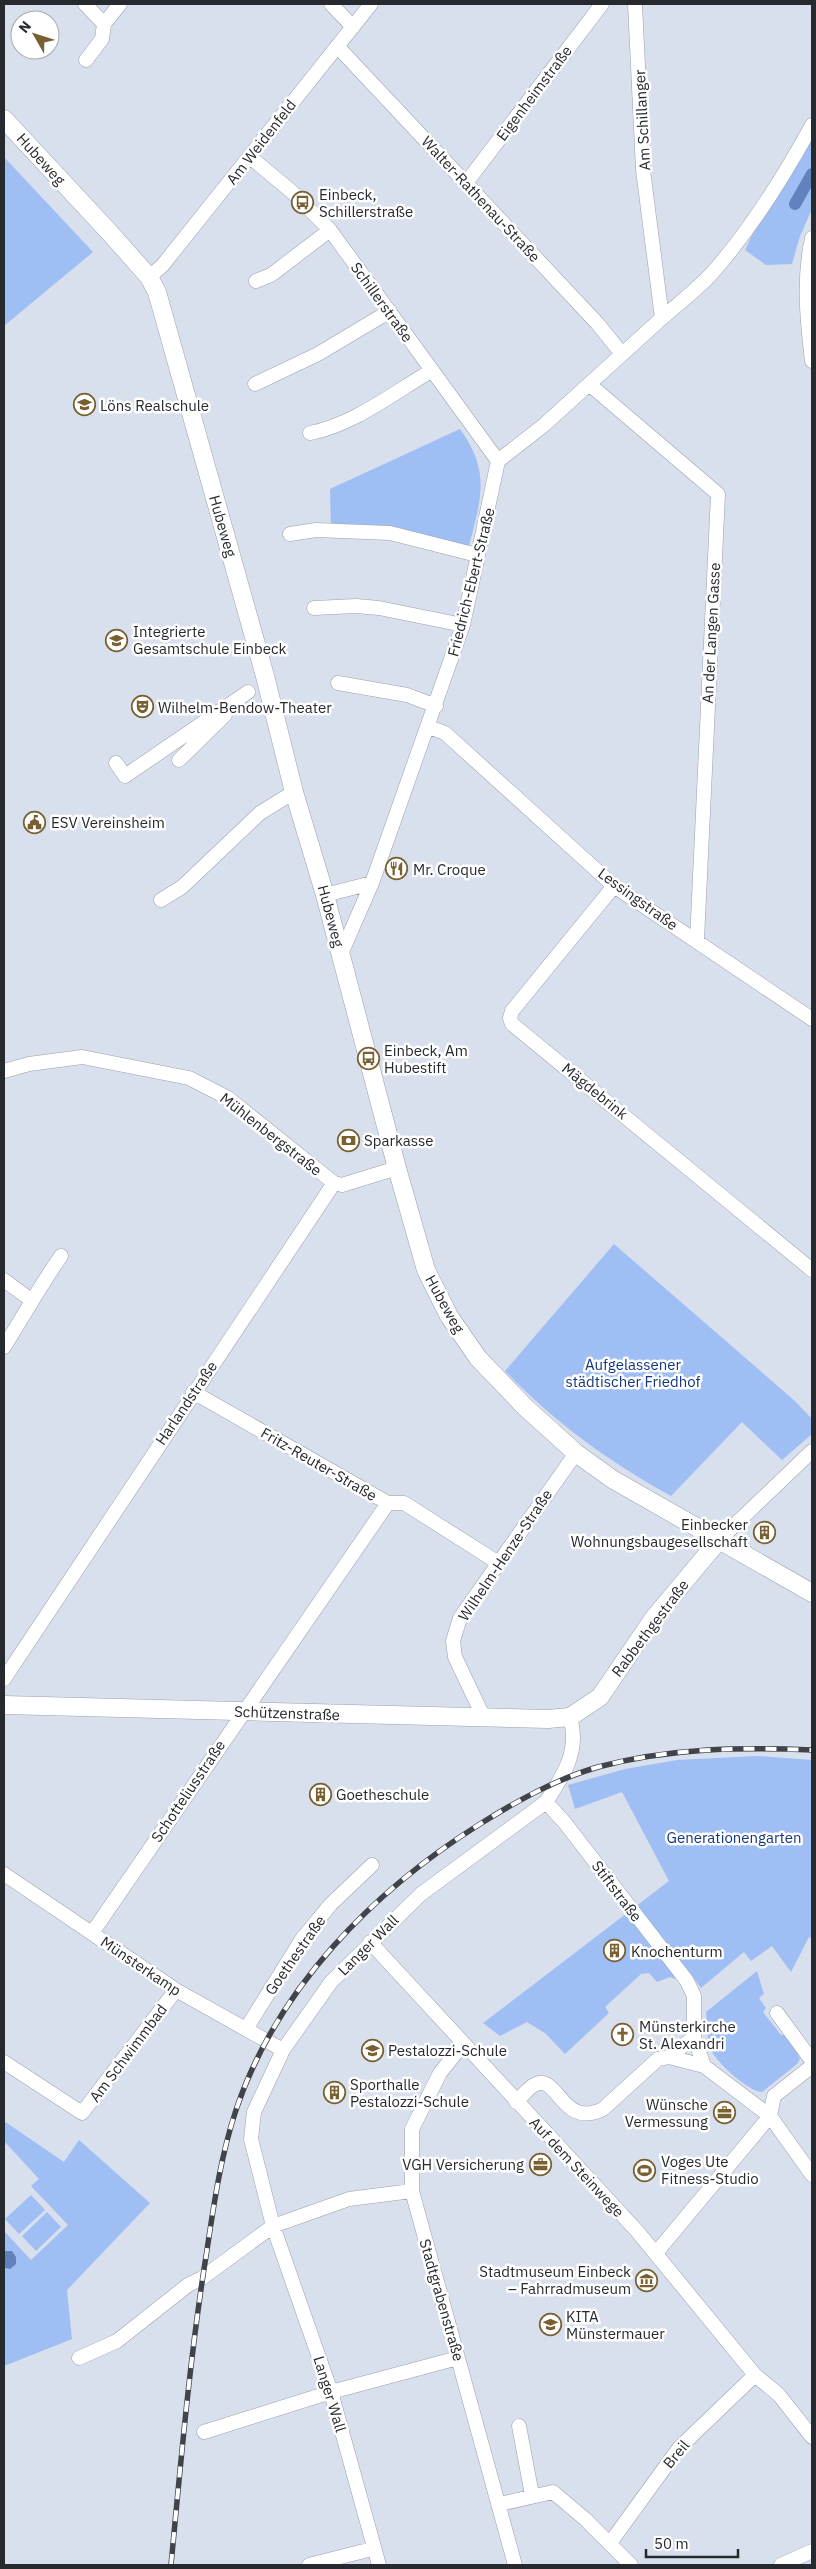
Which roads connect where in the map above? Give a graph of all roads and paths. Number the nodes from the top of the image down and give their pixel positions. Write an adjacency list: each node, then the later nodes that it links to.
1 (85, 4): 7 (street)
2 (120, 4): 7 (street)
3 (331, 4): 8 (street)
4 (371, 4): 8 (street, Am Weidenfeld)
5 (602, 4): 14 (street, Eigenheimstraße)
6 (635, 4): 20 (street, Am Schillanger)
7 (104, 24): 10 (street)
8 (353, 27): 9 (street, Am Weidenfeld)
9 (338, 46): 13 (street, Am Weidenfeld); 14 (street, Walter-Rathenau-Straße)
10 (86, 60)
11 (4, 119): 17 (street, Hubeweg)
12 (812, 125): 20 (street)
13 (250, 156): 15 (street, Schillerstraße); 17 (street, Am Weidenfeld)
14 (466, 183): 21 (street, Walter-Rathenau-Straße)
15 (330, 230): 18 (street); 19 (street, Schillerstraße)
16 (812, 238): 22 (street)
17 (150, 277): 32 (street, Hubeweg)
18 (256, 281)
19 (390, 311): 23 (street, Schillerstraße); 24 (street)
20 (662, 318): 21 (street)
21 (622, 354): 25 (street)
22 (812, 361)
23 (431, 371): 26 (street); 27 (street, Schillerstraße)
24 (255, 384)
25 (589, 384): 27 (street); 44 (street, An der Langen Gasse)
26 (310, 433)
27 (498, 461): 29 (street, Friedrich-Ebert-Straße)
28 (290, 534): 29 (street)
29 (477, 555): 31 (street, Friedrich-Ebert-Straße)
30 (314, 608): 31 (street)
31 (463, 625): 34 (street, Friedrich-Ebert-Straße)
32 (265, 676): 36 (street); 39 (street, Hubeweg)
33 (338, 683): 34 (street)
34 (436, 706): 35 (street, Friedrich-Ebert-Straße)
35 (429, 726): 40 (street, Friedrich-Ebert-Straße); 41 (street, Lessingstraße)
36 (192, 738): 37 (street); 38 (street)
37 (178, 760)
38 (116, 762)
39 (294, 792): 42 (street, Hubeweg); 43 (street)
40 (372, 883): 42 (street); 45 (street, Friedrich-Ebert-Straße)
41 (614, 886): 44 (street, Lessingstraße); 51 (street, Mägdebrink)
42 (330, 894): 45 (street, Hubeweg)
43 (161, 900)
44 (698, 940): 46 (street, Lessingstraße)
45 (341, 954): 48 (street, Hubeweg)
46 (812, 1019)
47 (4, 1071): 49 (street, Mühlenbergstraße)
48 (397, 1168): 49 (street); 57 (street, Hubeweg)
49 (334, 1183): 55 (street, Harlandstraße)
50 (60, 1256): 53 (street)
51 (812, 1270)
52 (4, 1280): 53 (street)
53 (31, 1300): 54 (street)
54 (4, 1347)
55 (192, 1392): 58 (street, Fritz-Reuter-Straße); 62 (street, Harlandstraße)
56 (812, 1451): 59 (street, Rabbethgestraße)
57 (576, 1452): 59 (street, Hubeweg); 60 (street, Wilhelm-Henze-Straße)
58 (388, 1503): 60 (street, Fritz-Reuter-Straße); 64 (street, Schotteliusstraße)
59 (719, 1540): 61 (street, Hubeweg); 65 (street, Rabbethgestraße)
60 (497, 1562): 66 (street, Wilhelm-Henze-Straße)
61 (812, 1593)
62 (4, 1679)
63 (4, 1705): 64 (street, Schützenstraße)
64 (242, 1712): 66 (street, Schützenstraße); 70 (street, Schotteliusstraße)
65 (570, 1717): 66 (street, Schützenstraße); 67 (street, Langer Wall)
66 (484, 1718)
67 (546, 1802): 71 (street, Langer Wall); 75 (street, Stiftstraße)
68 (372, 1865): 74 (street, Goethestraße)
69 (4, 1874): 70 (street, Münsterkamp)
70 (92, 1933): 72 (street, Münsterkamp)
71 (370, 1942): 76 (street, Auf dem Steinwege); 77 (street, Langer Wall)
72 (176, 1990): 74 (street, Münsterkamp); 80 (street, Am Schwimmbad)
73 (776, 2013): 79 (street)
74 (246, 2029): 77 (street, Münsterkamp)
75 (694, 2037): 78 (street); 81 (street, Stiftstraße)
76 (463, 2044): 83 (street, Auf dem Steinwege); 86 (street, Stadtgrabenstraße)
77 (284, 2050): 87 (street, Langer Wall)
78 (668, 2057): 81 (street); 83 (street)
79 (812, 2061)
80 (4, 2062)
81 (704, 2066): 84 (street)
82 (812, 2066): 84 (street)
83 (516, 2102): 88 (street, Auf dem Steinwege)
84 (770, 2116): 85 (street); 88 (street)
85 (812, 2175)
86 (412, 2191): 87 (street); 90 (street, Stadtgrabenstraße)
87 (273, 2226): 89 (street); 92 (street, Langer Wall)
88 (656, 2253): 91 (street, Auf dem Steinwege)
89 (79, 2358)
90 (458, 2358): 92 (street); 97 (street, Stadtgrabenstraße)
91 (755, 2375): 95 (street, Auf dem Steinwege); 98 (street, Breil)
92 (331, 2392): 94 (street); 99 (street, Langer Wall)
93 (520, 2426): 96 (street)
94 (204, 2432)
95 (812, 2437)
96 (532, 2495): 97 (street); 98 (street)
97 (500, 2504): 103 (street, Stadtgrabenstraße)
98 (610, 2544): 104 (street)
99 (372, 2548): 101 (street); 102 (street, Langer Wall)
100 (812, 2551): 105 (street)
101 (309, 2565)
102 (379, 2565)
103 (515, 2565)
104 (631, 2565)
105 (781, 2565)

